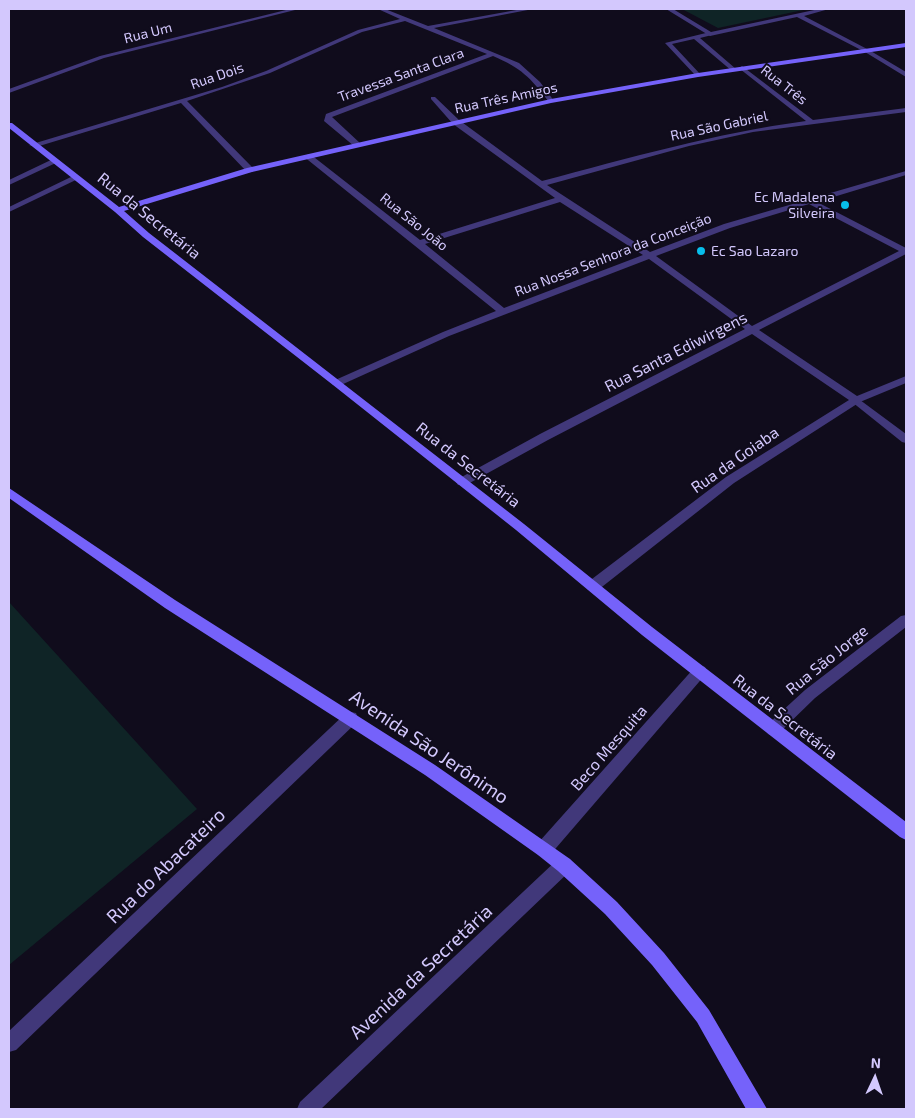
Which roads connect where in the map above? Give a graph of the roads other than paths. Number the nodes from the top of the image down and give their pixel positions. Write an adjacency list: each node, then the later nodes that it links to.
1 (296, 9): 18 (street, Rua Um)
2 (381, 9): 8 (street)
3 (530, 9): 6 (street)
4 (670, 9): 10 (street)
5 (826, 9): 7 (street)
6 (513, 10): 9 (street)
7 (798, 15): 10 (street); 13 (street)
8 (405, 19): 9 (street); 20 (street, Rua Dois)
9 (427, 28): 14 (street)
10 (710, 34): 11 (street)
11 (695, 37): 15 (street, Rua Três); 16 (street)
12 (906, 45): 13 (street, Rua Três Amigos)
13 (867, 51): 15 (street, Rua Três Amigos); 17 (street)
14 (493, 54): 21 (street); 27 (street, Travessa Santa Clara)
15 (738, 69): 16 (street, Rua Três Amigos); 23 (street, Rua Três)
16 (698, 75): 21 (street, Rua Três Amigos)
17 (906, 75)
18 (9, 91)
19 (432, 98): 24 (street)
20 (182, 101): 26 (street, Rua Dois); 30 (street)
21 (552, 102): 24 (street, Rua Três Amigos)
22 (906, 110): 23 (street, Rua São Gabriel)
23 (810, 121): 34 (street, Rua São Gabriel)
24 (456, 122): 27 (street, Rua Três Amigos); 34 (street)
25 (9, 125): 26 (street, Rua da Secretária)
26 (33, 144): 29 (street, Rua da Secretária)
27 (357, 144): 28 (street, Rua Três Amigos)
28 (307, 156): 30 (street, Rua Três Amigos); 39 (street, Rua São João)
29 (56, 161): 32 (street, Rua da Secretária); 33 (street)
30 (250, 170): 38 (street, Rua Três Amigos)
31 (906, 173): 36 (street, Rua Nossa Senhora da Conceição)
32 (76, 178): 37 (street); 38 (street, Rua da Secretária)
33 (9, 183)
34 (541, 184): 35 (street)
35 (561, 198): 39 (street); 41 (street)
36 (808, 201): 40 (street); 41 (street, Rua Nossa Senhora da Conceição)
37 (9, 210)
38 (118, 210): 45 (street, Rua da Secretária)
39 (419, 243): 42 (street, Rua São João)
40 (906, 251): 43 (street, Rua Santa Ediwirgens)
41 (650, 256): 42 (street, Rua Nossa Senhora da Conceição); 43 (street)
42 (503, 312): 45 (street, Rua Nossa Senhora da Conceição)
43 (752, 330): 46 (street); 48 (street, Rua Santa Ediwirgens)
44 (906, 379): 46 (street, Rua da Goiaba)
45 (337, 383): 48 (street, Rua da Secretária)
46 (856, 400): 47 (street); 50 (street, Rua da Goiaba)
47 (906, 439)
48 (462, 482): 50 (street, Rua da Secretária)
49 (9, 492): 53 (street, Avenida São Jerônimo)
50 (593, 586): 52 (street, Rua da Secretária)
51 (906, 620): 54 (street, Rua São Jorge)
52 (700, 671): 54 (street, Rua da Secretária); 56 (street, Beco Mesquita)
53 (351, 718): 56 (street, Avenida São Jerônimo); 58 (street, Rua do Abacateiro)
54 (773, 730): 55 (street, Rua da Secretária)
55 (906, 832)
56 (544, 849): 57 (street, Avenida São Jerônimo)
57 (564, 865): 59 (street, Avenida da Secretária); 60 (street, Avenida São Jerônimo)
58 (9, 1043)
59 (307, 1109)
60 (757, 1109)

